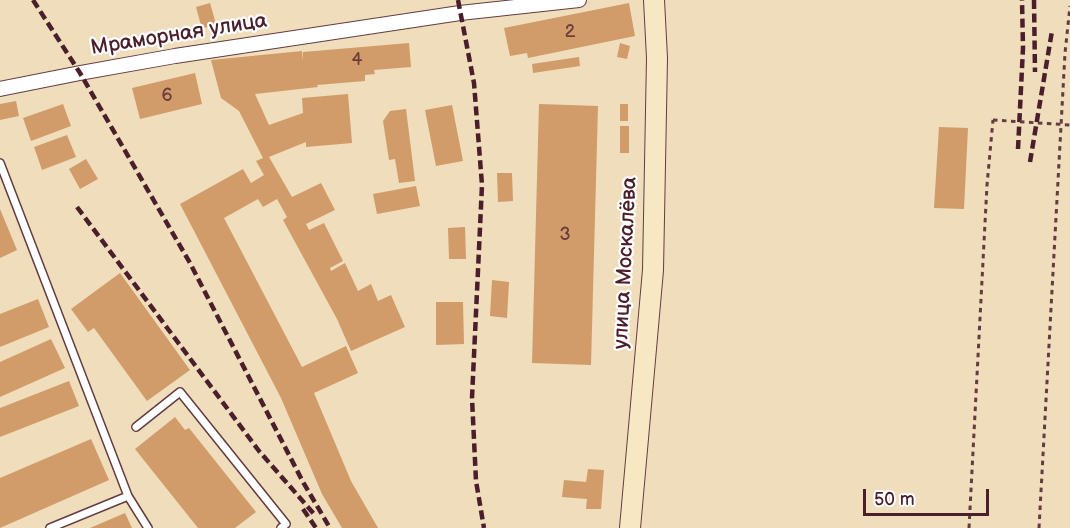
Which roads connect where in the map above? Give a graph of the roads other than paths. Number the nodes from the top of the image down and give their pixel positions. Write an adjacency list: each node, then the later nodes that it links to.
1 (579, 0): 3 (street, Мраморная улица)
2 (654, 0): 10 (main road, улица Москалёва)
3 (0, 89)
4 (0, 163): 6 (lane)
5 (136, 427): 9 (lane)
6 (128, 495): 7 (lane); 8 (lane)
7 (50, 528)
8 (148, 528)
9 (281, 528)
10 (630, 528)

